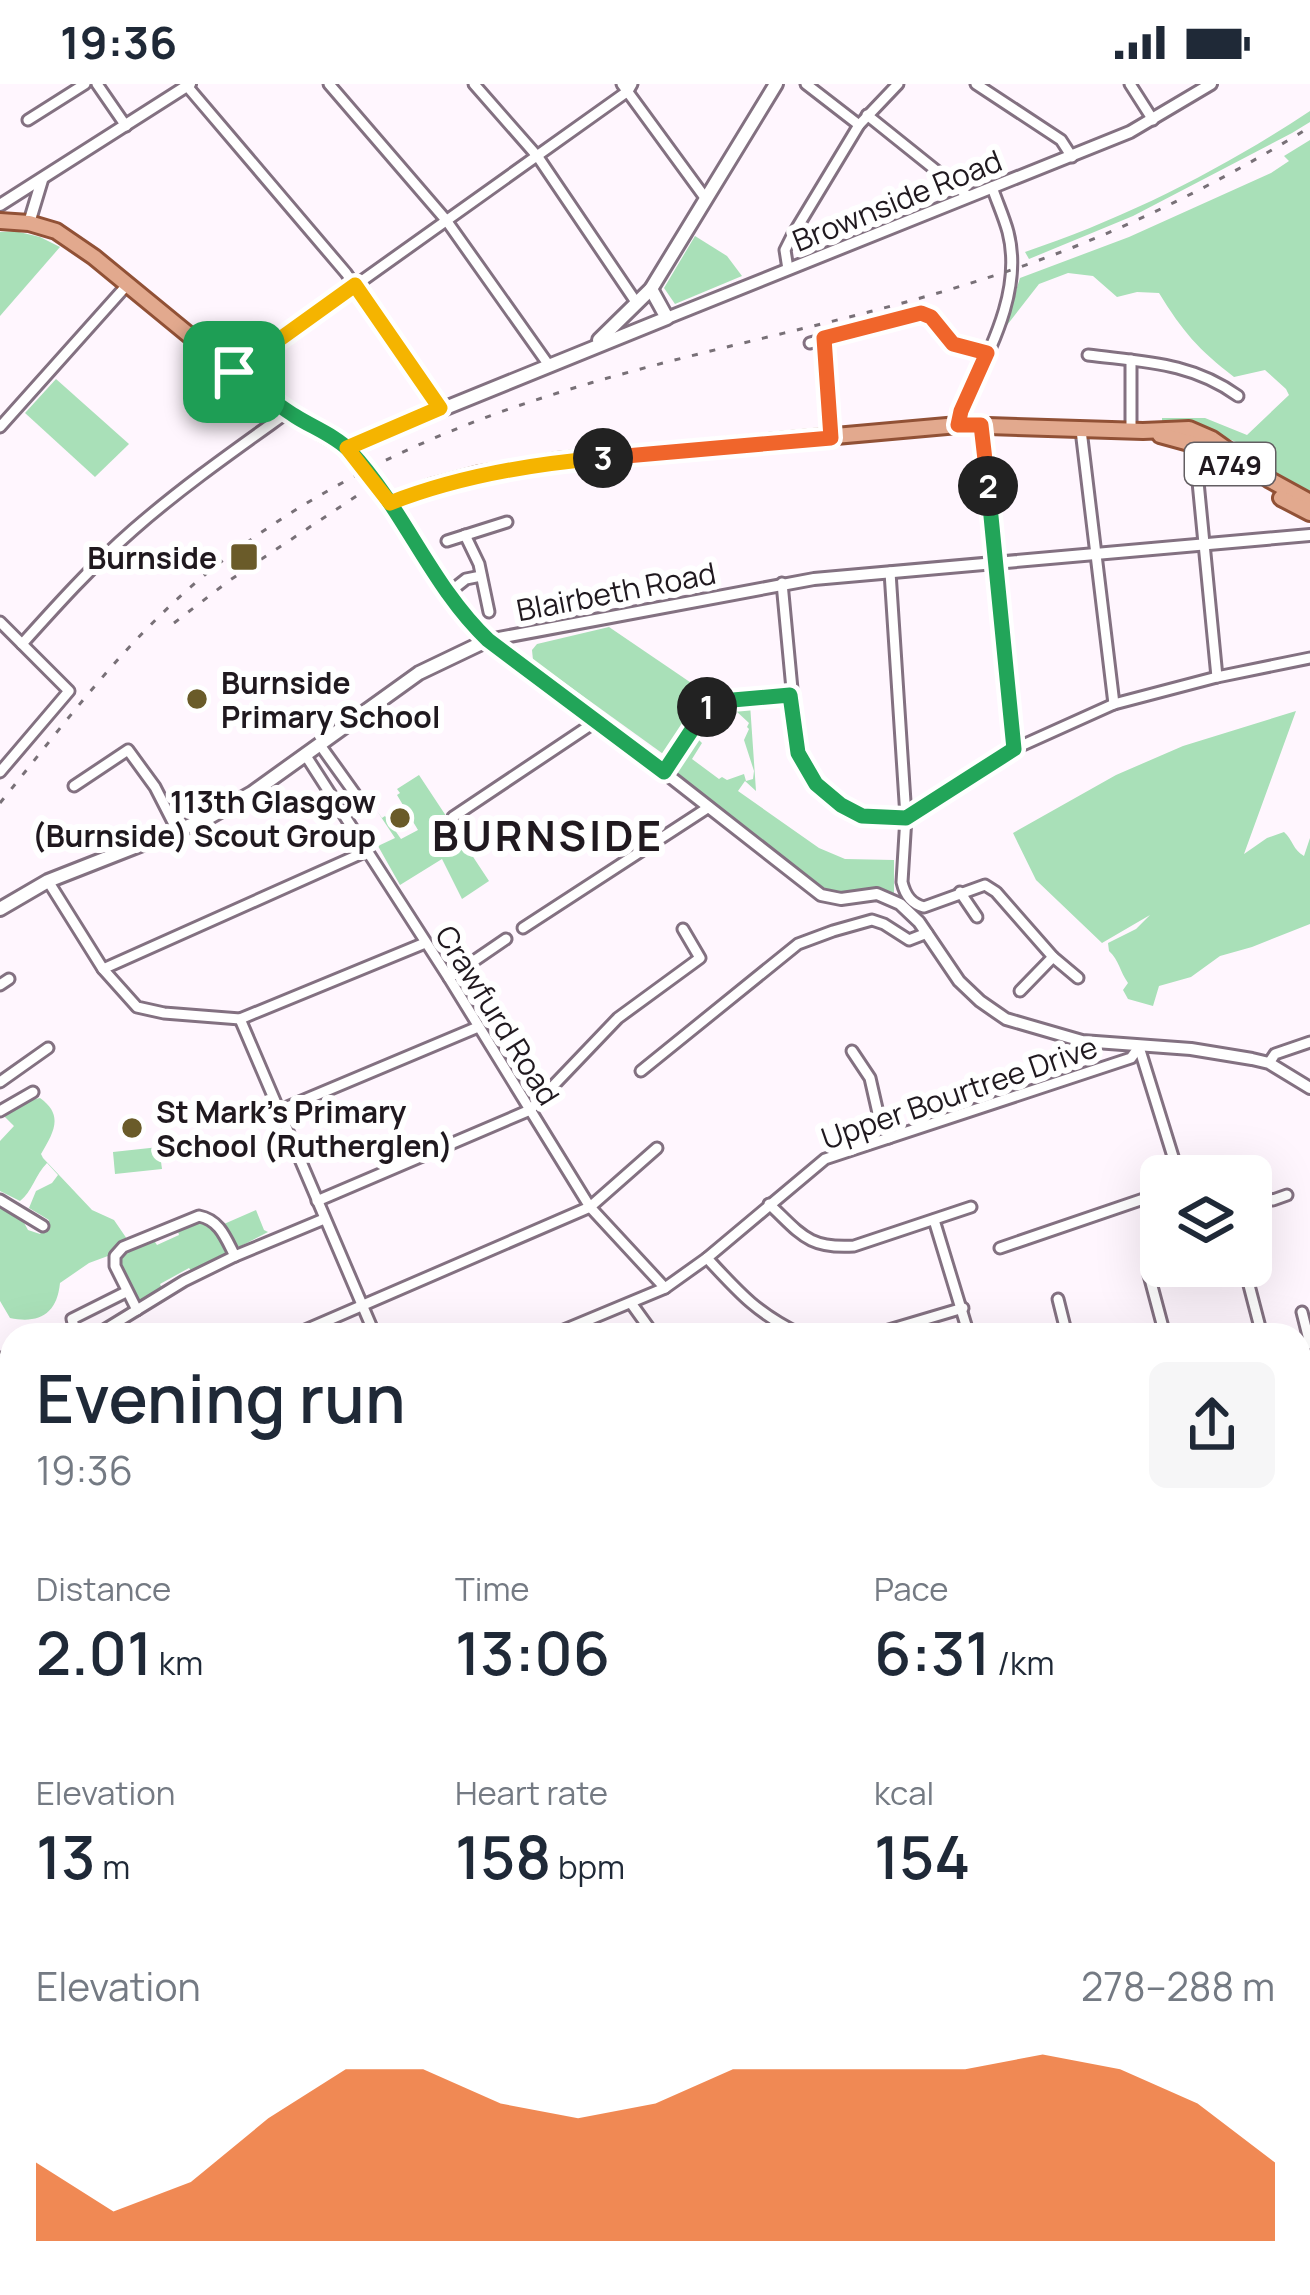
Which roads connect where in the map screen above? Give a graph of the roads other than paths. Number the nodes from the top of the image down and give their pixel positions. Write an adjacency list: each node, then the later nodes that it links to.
1 (85, 84): 13 (street)
2 (97, 84): 16 (street)
3 (329, 84): 24 (street)
4 (475, 84): 17 (street)
5 (776, 84): 22 (main road)
6 (806, 84): 14 (street)
7 (898, 84): 14 (street)
8 (976, 84): 18 (street)
9 (1130, 84): 15 (street)
10 (1211, 84): 15 (street, Brownside Road)
11 (189, 85): 16 (street); 29 (street)
12 (627, 86): 17 (street); 22 (street)
13 (28, 120)
14 (863, 120): 21 (street); 27 (street)
15 (1154, 120): 18 (street, Brownside Road)
16 (126, 126): 19 (street)
17 (538, 157): 24 (street); 31 (street)
18 (1072, 157): 20 (street, Brownside Road)
19 (42, 180): 23 (street); 26 (street)
20 (992, 187): 21 (street, Brownside Road); 36 (street)
21 (968, 196): 27 (street, Brownside Road)
22 (706, 199): 30 (main road)
23 (0, 205)
24 (446, 220): 29 (street); 39 (street)
25 (0, 221): 26 (main road)
26 (29, 223): 28 (main road)
27 (788, 269): 32 (street, Brownside Road)
28 (127, 285): 40 (main road); 46 (street)
29 (355, 285): 40 (street); 42 (street)
30 (651, 289): 31 (main road); 32 (main road)
31 (636, 302): 35 (main road)
32 (667, 318): 35 (main road, Brownside Road)
33 (824, 338): 34 (street); 36 (street); 49 (street)
34 (809, 343)
35 (594, 346): 39 (main road, Brownside Road)
36 (987, 353): 44 (street)
37 (1088, 355): 38 (street)
38 (1131, 361): 41 (street); 48 (street)
39 (548, 364): 42 (main road, Brownside Road)
40 (234, 372): 43 (main road)
41 (1238, 396)
42 (440, 408): 50 (main road, Brownside Road)
43 (288, 412): 50 (main road); 69 (street)
44 (958, 425): 45 (main road, A749); 49 (main road, A749)
45 (981, 425): 47 (main road, A749); 61 (street)
46 (0, 428)
47 (1081, 430): 48 (main road, A749); 60 (street)
48 (1137, 431): 52 (main road, A749); 54 (main road, A749)
49 (831, 438): 53 (main road, A749)
50 (347, 448): 53 (main road)
51 (1195, 451): 59 (street)
52 (1310, 502)
53 (390, 503): 65 (main road)
54 (1310, 513)
55 (507, 522): 56 (street)
56 (465, 535): 58 (street); 63 (street)
57 (1309, 537): 59 (street, Blairbeth Road)
58 (447, 541)
59 (1204, 545): 60 (street, Blairbeth Road); 71 (street)
60 (1098, 554): 61 (street, Blairbeth Road); 73 (street)
61 (998, 562): 62 (street, Blairbeth Road); 76 (street)
62 (890, 572): 64 (street, Blairbeth Road); 84 (street)
63 (481, 576): 65 (street); 66 (street)
64 (782, 583): 68 (street, Blairbeth Road); 72 (street)
65 (446, 594): 68 (main road)
66 (489, 612)
67 (0, 622): 69 (street)
68 (488, 640): 74 (street); 75 (main road, Blairbeth Road)
69 (22, 644): 78 (street)
70 (1310, 658): 71 (street)
71 (1217, 677): 73 (street)
72 (790, 695): 79 (street); 84 (street)
73 (1114, 704): 76 (street)
74 (596, 722): 79 (street); 83 (street)
75 (320, 745): 77 (main road, Blairbeth Road); 81 (street)
76 (1014, 749): 84 (street)
77 (306, 756): 85 (main road, Blairbeth Road); 86 (street, Crawfurd Road)
78 (0, 772)
79 (664, 772): 82 (street)
80 (74, 786): 85 (street)
81 (363, 806)
82 (709, 807): 91 (street); 93 (street)
83 (453, 817)
84 (906, 818): 88 (street)
85 (177, 830): 87 (main road, Blairbeth Road)
86 (367, 851): 95 (street, Crawfurd Road); 97 (street)
87 (48, 881): 89 (main road, Blairbeth Road); 97 (street)
88 (960, 892): 90 (street); 96 (street)
89 (0, 909)
90 (977, 917)
91 (523, 928)
92 (683, 929): 112 (street)
93 (927, 934): 104 (street); 108 (street)
94 (506, 939): 99 (street)
95 (424, 943): 99 (street, Crawfurd Road); 101 (street)
96 (1053, 957): 98 (street); 100 (street)
97 (103, 969): 101 (street)
98 (1078, 977)
99 (449, 978): 102 (street, Crawfurd Road)
100 (1020, 991)
101 (240, 1019): 114 (street)
102 (478, 1027): 112 (street, Crawfurd Road); 114 (street)
103 (1310, 1042): 107 (street)
104 (1139, 1047): 107 (street); 115 (street, Upper Bourtree Drive); 117 (street)
105 (48, 1048): 109 (street)
106 (852, 1051): 115 (street)
107 (1269, 1063): 110 (street)
108 (641, 1071)
109 (0, 1082)
110 (1310, 1088)
111 (33, 1092): 113 (street)
112 (530, 1110): 122 (street); 124 (street, Crawfurd Road)
113 (0, 1111)
114 (278, 1111): 122 (street)
115 (889, 1138): 123 (street, Upper Bourtree Drive)
116 (657, 1148): 124 (street)
117 (1172, 1155)
118 (1287, 1196): 121 (street)
119 (0, 1200): 128 (street)
120 (1140, 1200): 129 (street)
121 (1272, 1200)
122 (317, 1201): 126 (street)
123 (769, 1204): 127 (street); 131 (street, Upper Bourtree Drive)
124 (590, 1207): 134 (street, Crawfurd Road); 138 (street)
125 (971, 1208): 127 (street)
126 (323, 1219): 130 (street); 138 (street)
127 (934, 1220): 139 (street)
128 (43, 1226)
129 (1000, 1248)
130 (235, 1256): 135 (street); 140 (street)
131 (707, 1258): 134 (street, Upper Bourtree Drive); 148 (street)
132 (1152, 1287): 152 (street)
133 (1249, 1287): 153 (street)
134 (665, 1288): 137 (street, Upper Bourtree Drive)
135 (126, 1292): 140 (street); 142 (street)
136 (1058, 1299): 151 (street)
137 (631, 1303): 146 (street, Upper Bourtree Drive); 147 (street)
138 (363, 1307): 144 (street); 145 (street)
139 (962, 1308): 149 (street); 150 (street)
140 (137, 1310): 143 (street)
141 (1301, 1312): 154 (street)
142 (73, 1323)
143 (116, 1323)
144 (324, 1323)
145 (370, 1323)
146 (582, 1323)
147 (645, 1323)
148 (778, 1323)
149 (912, 1323)
150 (966, 1323)
151 (1063, 1323)
152 (1162, 1323)
153 (1259, 1323)
154 (1304, 1323)

